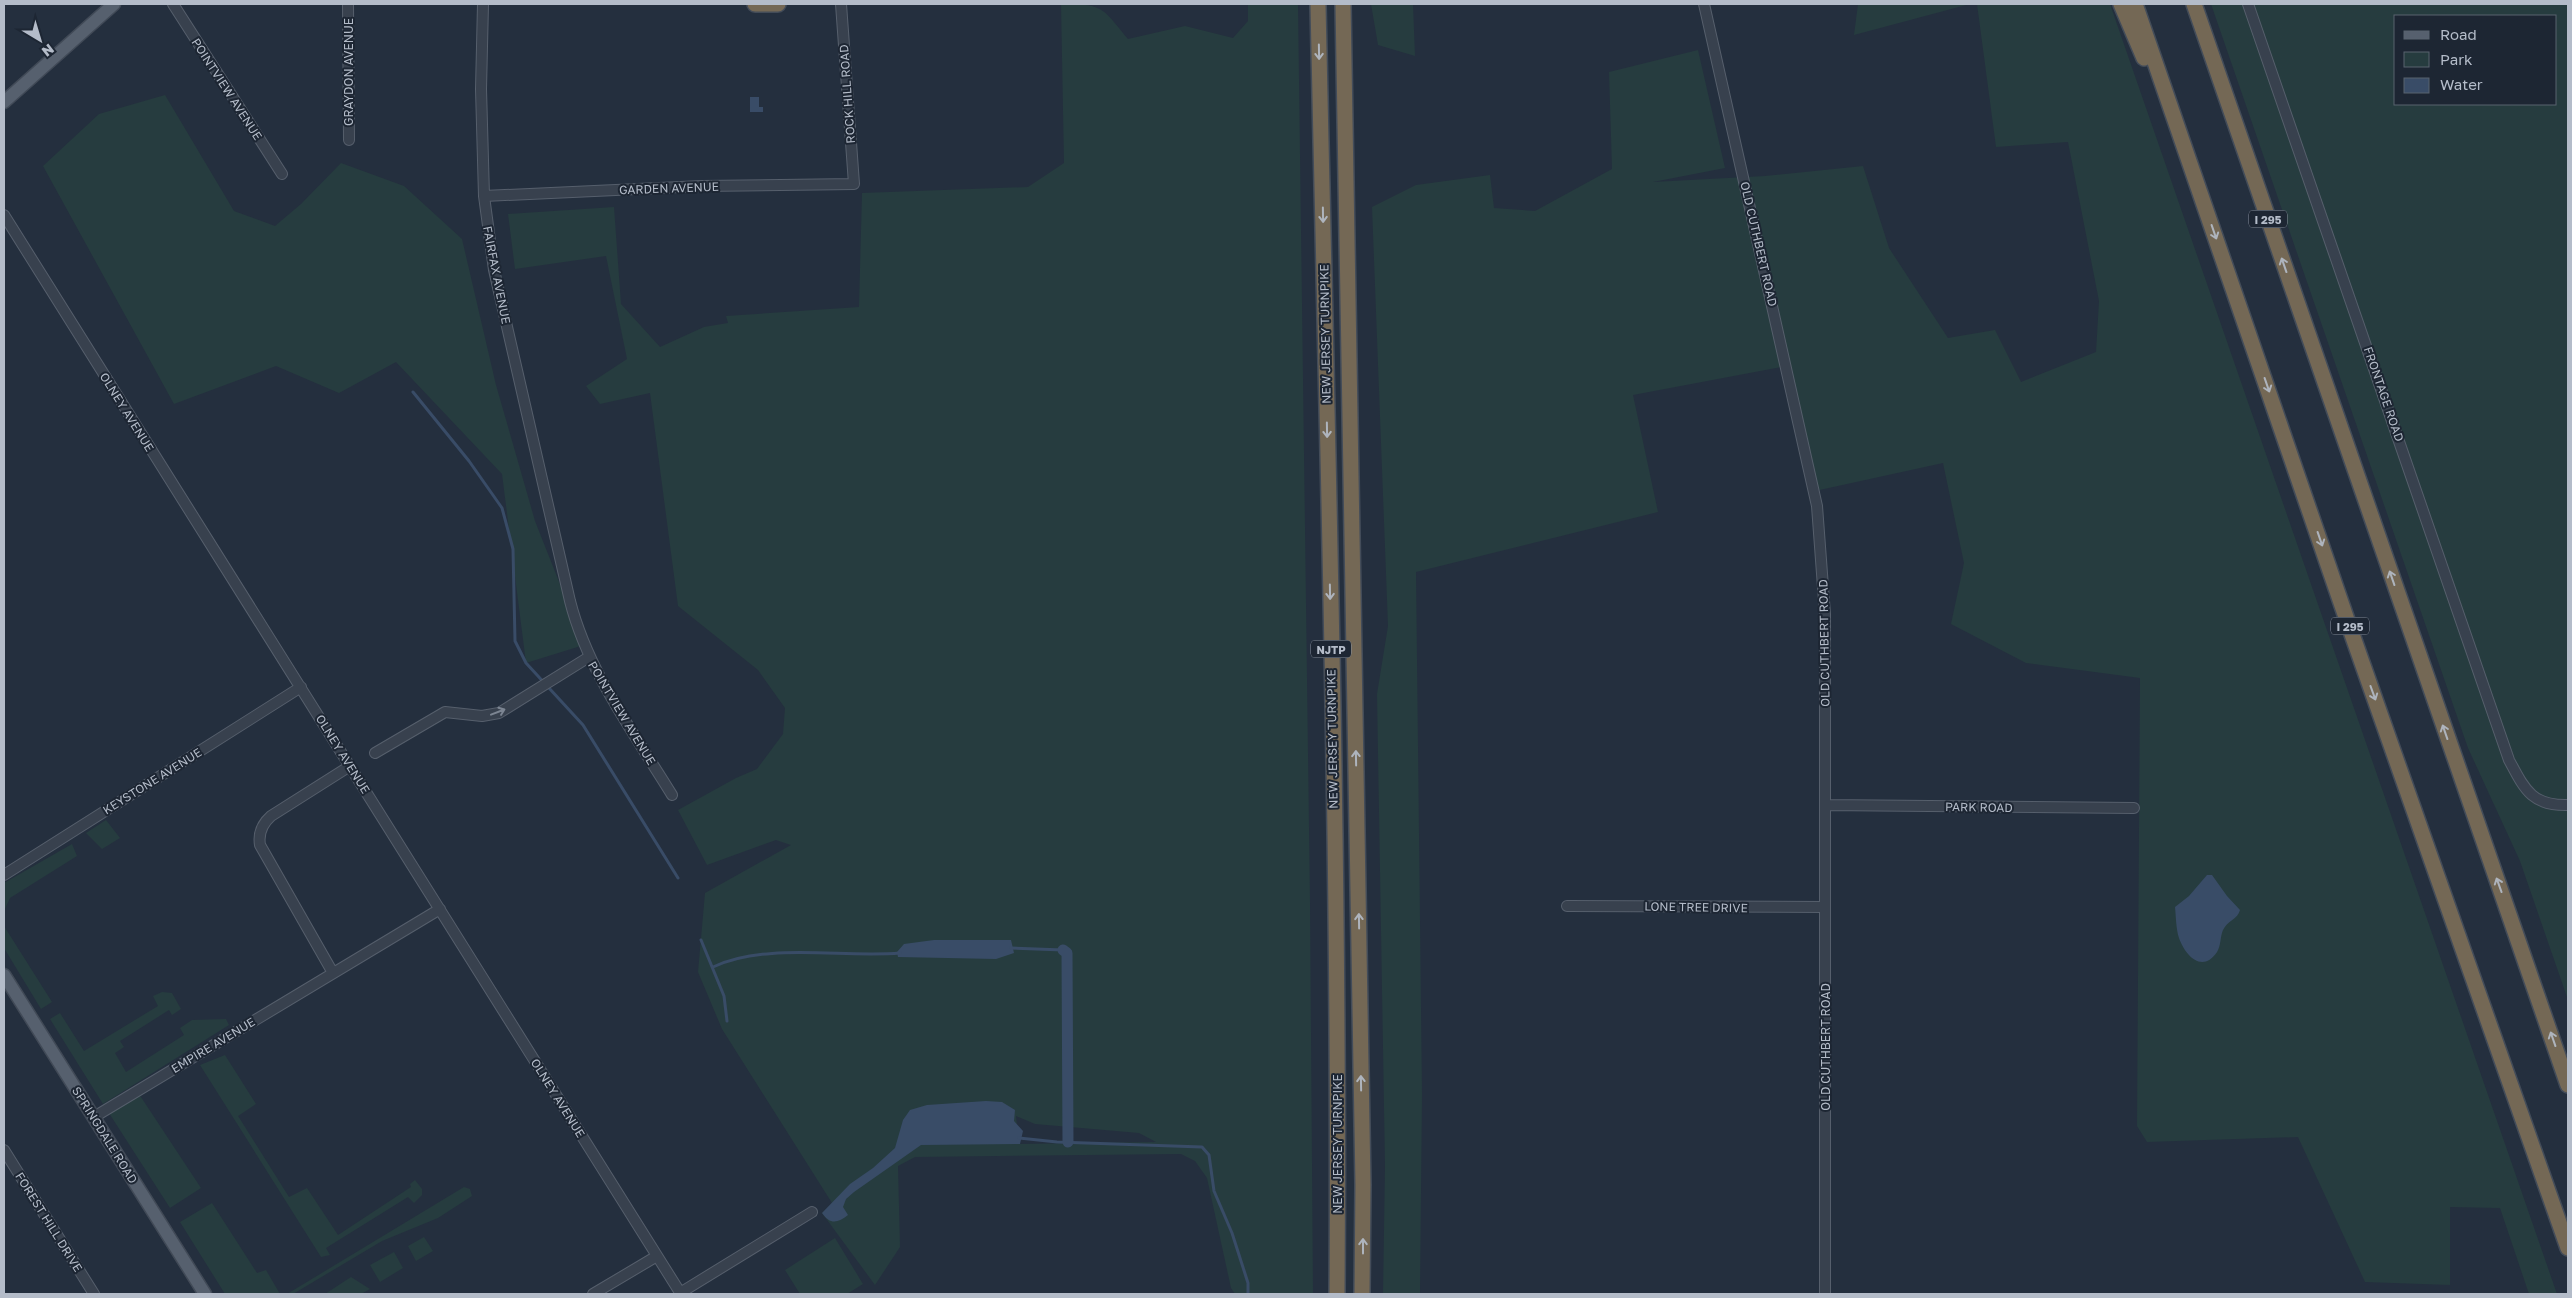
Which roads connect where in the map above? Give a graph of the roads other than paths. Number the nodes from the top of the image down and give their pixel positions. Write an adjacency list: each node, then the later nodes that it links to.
1 (114, 4): 16 (main road)
2 (173, 4): 19 (street, POINTVIEW AVENUE)
3 (348, 4): 18 (street, GRAYDON AVENUE)
4 (483, 4): 21 (street, FAIRFAX AVENUE)
5 (756, 4): 6 (highway)
6 (778, 4)
7 (840, 4): 20 (street, ROCK HILL ROAD)
8 (1318, 4): 49 (highway, NEW JERSEY TURNPIKE / NJTP, one-way to 49)
9 (1343, 4): 50 (highway, NEW JERSEY TURNPIKE / NJTP, one-way to 9)
10 (1704, 4): 30 (street, OLD CUTHBERT ROAD)
11 (2121, 4): 22 (highway)
12 (2135, 4): 22 (highway, I 295)
13 (2194, 4): 17 (highway, I 295)
14 (2206, 4): 17 (highway)
15 (2248, 4): 31 (street, FRONTAGE ROAD)
16 (4, 102)
17 (2237, 127): 39 (highway, I 295, one-way to 17)
18 (349, 140)
19 (282, 174)
20 (854, 184): 21 (street, GARDEN AVENUE)
21 (484, 196): 24 (street, FAIRFAX AVENUE)
22 (2206, 208): 43 (highway, I 295, one-way to 43)
23 (4, 215): 26 (street, OLNEY AVENUE)
24 (556, 542): 25 (street, POINTVIEW AVENUE)
25 (589, 657): 27 (street, one-way to 25); 29 (street, POINTVIEW AVENUE)
26 (301, 687): 28 (street, OLNEY AVENUE); 33 (street, KEYSTONE AVENUE)
27 (375, 753)
28 (350, 766): 36 (street, OLNEY AVENUE); 37 (street)
29 (672, 796)
30 (1825, 805): 32 (street, PARK ROAD); 35 (street, OLD CUTHBERT ROAD)
31 (2568, 805)
32 (2134, 808)
33 (4, 875)
34 (1567, 906): 35 (street, LONE TREE DRIVE)
35 (1825, 907): 51 (street, OLD CUTHBERT ROAD)
36 (440, 909): 37 (street, EMPIRE AVENUE); 44 (street, OLNEY AVENUE)
37 (333, 973): 40 (street, EMPIRE AVENUE)
38 (4, 975): 40 (main road, SPRINGDALE ROAD)
39 (2568, 1085)
40 (94, 1117): 46 (main road, SPRINGDALE ROAD)
41 (4, 1150): 45 (street, FOREST HILL DRIVE)
42 (812, 1212): 48 (street)
43 (2568, 1248)
44 (657, 1256): 47 (street); 48 (street, OLNEY AVENUE)
45 (94, 1294)
46 (205, 1294)
47 (593, 1294)
48 (680, 1294)
49 (1337, 1294)
50 (1362, 1294)
51 (1825, 1294)

